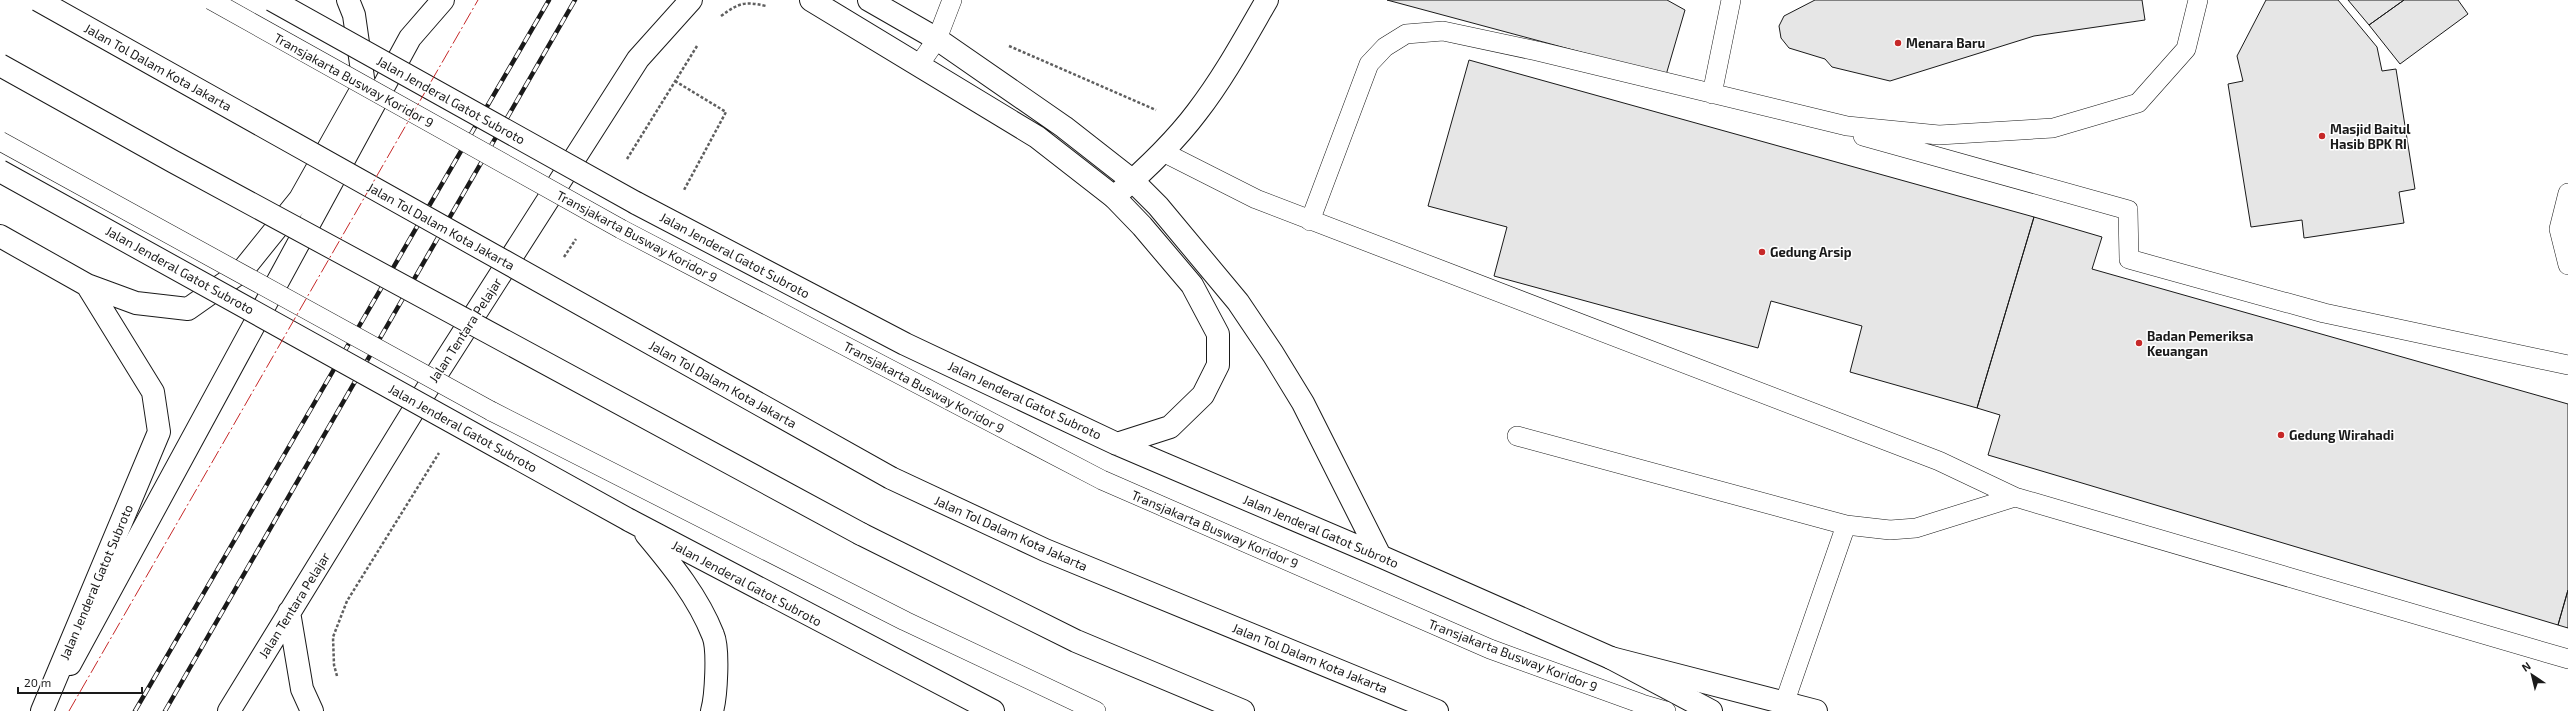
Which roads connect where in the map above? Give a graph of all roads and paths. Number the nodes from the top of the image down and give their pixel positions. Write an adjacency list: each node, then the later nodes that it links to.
1 (38, 0): 50 (main road, Jalan Tol Dalam Kota Jakarta, bridge)
2 (211, 0): 51 (lane, Transjakarta Busway Koridor 9, bridge)
3 (272, 0): 26 (main road, Jalan Jenderal Gatot Subroto, bridge)
4 (348, 0): 30 (main road)
5 (443, 0): 43 (main road)
6 (691, 0): 38 (main road, Jalan Tentara Pelajar)
7 (811, 0): 16 (main road)
8 (869, 0): 13 (main road)
9 (952, 0): 13 (lane)
10 (1267, 0): 21 (main road)
11 (1731, 0): 18 (lane)
12 (2198, 0): 18 (lane)
13 (937, 39): 16 (lane); 23 (main road)
14 (1008, 46): 19 (path)
15 (0, 65): 49 (main road, bridge)
16 (919, 65): 25 (main road)
17 (675, 81): 26 (path)
18 (1712, 94): 27 (lane); 31 (lane)
19 (1162, 112)
20 (0, 141): 48 (lane, bridge)
21 (1163, 152): 23 (main road); 27 (lane)
22 (0, 171): 35 (main road, Jalan Jenderal Gatot Subroto, bridge)
23 (1133, 181): 25 (main road); 37 (main road)
24 (2568, 193): 29 (lane)
25 (1114, 197): 33 (main road)
26 (668, 221): 33 (main road, Jalan Jenderal Gatot Subroto)
27 (1310, 221): 34 (lane)
28 (0, 236): 30 (main road, Jalan Jenderal Gatot Subroto)
29 (2568, 265)
30 (87, 285): 42 (main road, Jalan Jenderal Gatot Subroto)
31 (2568, 365)
32 (1517, 436): 36 (lane)
33 (1117, 444): 37 (main road, Jalan Jenderal Gatot Subroto)
34 (2015, 497): 36 (lane); 40 (lane)
35 (634, 523): 46 (main road); 47 (main road, Jalan Jenderal Gatot Subroto)
36 (1846, 525): 41 (lane)
37 (1380, 556): 39 (main road, Jalan Jenderal Gatot Subroto)
38 (289, 612): 44 (main road, Jalan Tentara Pelajar); 45 (main road)
39 (1611, 658): 41 (main road, Jalan Jenderal Gatot Subroto); 52 (main road)
40 (2568, 659)
41 (1784, 704): 53 (main road, Jalan Jenderal Gatot Subroto)
42 (42, 711)
43 (45, 711)
44 (229, 711)
45 (312, 711)
46 (712, 711)
47 (993, 711)
48 (1096, 711)
49 (1243, 711)
50 (1437, 711)
51 (1666, 711)
52 (1711, 711)
53 (1816, 711)

